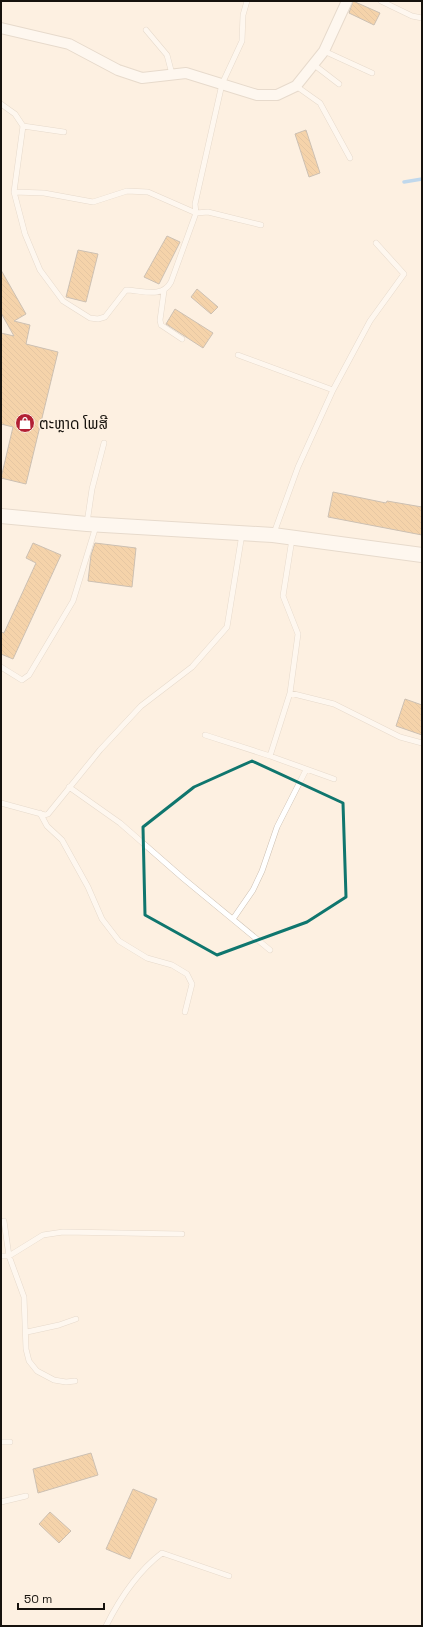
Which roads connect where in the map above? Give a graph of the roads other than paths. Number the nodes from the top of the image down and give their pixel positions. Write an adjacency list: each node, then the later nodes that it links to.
1 (246, 1): 11 (lane)
2 (347, 1): 7 (street)
3 (381, 1): 4 (lane)
4 (422, 18)
5 (1, 28): 10 (street)
6 (146, 30): 10 (lane)
7 (324, 51): 8 (street); 9 (lane)
8 (313, 64): 12 (lane); 13 (street)
9 (372, 73)
10 (172, 74): 11 (street)
11 (222, 84): 13 (street); 19 (lane)
12 (339, 84)
13 (296, 86): 17 (lane)
14 (1, 104): 15 (lane)
15 (24, 126): 16 (lane); 18 (lane)
16 (64, 132)
17 (350, 158)
18 (14, 192): 19 (lane); 22 (lane)
19 (196, 213): 20 (lane); 22 (lane)
20 (261, 226)
21 (376, 243): 25 (lane)
22 (164, 291): 23 (lane)
23 (182, 339)
24 (238, 355): 25 (lane)
25 (333, 390): 30 (lane)
26 (104, 443): 28 (lane)
27 (1, 516): 28 (street)
28 (91, 524): 29 (street); 33 (lane)
29 (242, 533): 30 (street); 40 (lane)
30 (273, 535): 31 (street)
31 (292, 538): 32 (street); 34 (lane)
32 (422, 555)
33 (1, 668)
34 (290, 693): 36 (lane); 37 (lane)
35 (205, 735): 37 (lane)
36 (422, 743)
37 (270, 756): 38 (lane)
38 (306, 770): 39 (lane); 43 (lane)
39 (334, 779)
40 (69, 787): 42 (lane); 43 (lane)
41 (1, 803): 42 (lane)
42 (40, 813): 45 (lane)
43 (233, 919): 44 (lane)
44 (270, 950)
45 (185, 1012)
46 (4, 1221): 49 (lane)
47 (182, 1234): 49 (lane)
48 (1, 1256): 49 (lane)
49 (9, 1256): 51 (lane)
50 (76, 1319): 51 (lane)
51 (27, 1332): 52 (lane)
52 (75, 1381)
53 (1, 1442): 54 (lane)
54 (10, 1442)
55 (26, 1496): 56 (lane)
56 (1, 1502)
57 (229, 1576): 58 (lane)
58 (106, 1626)

